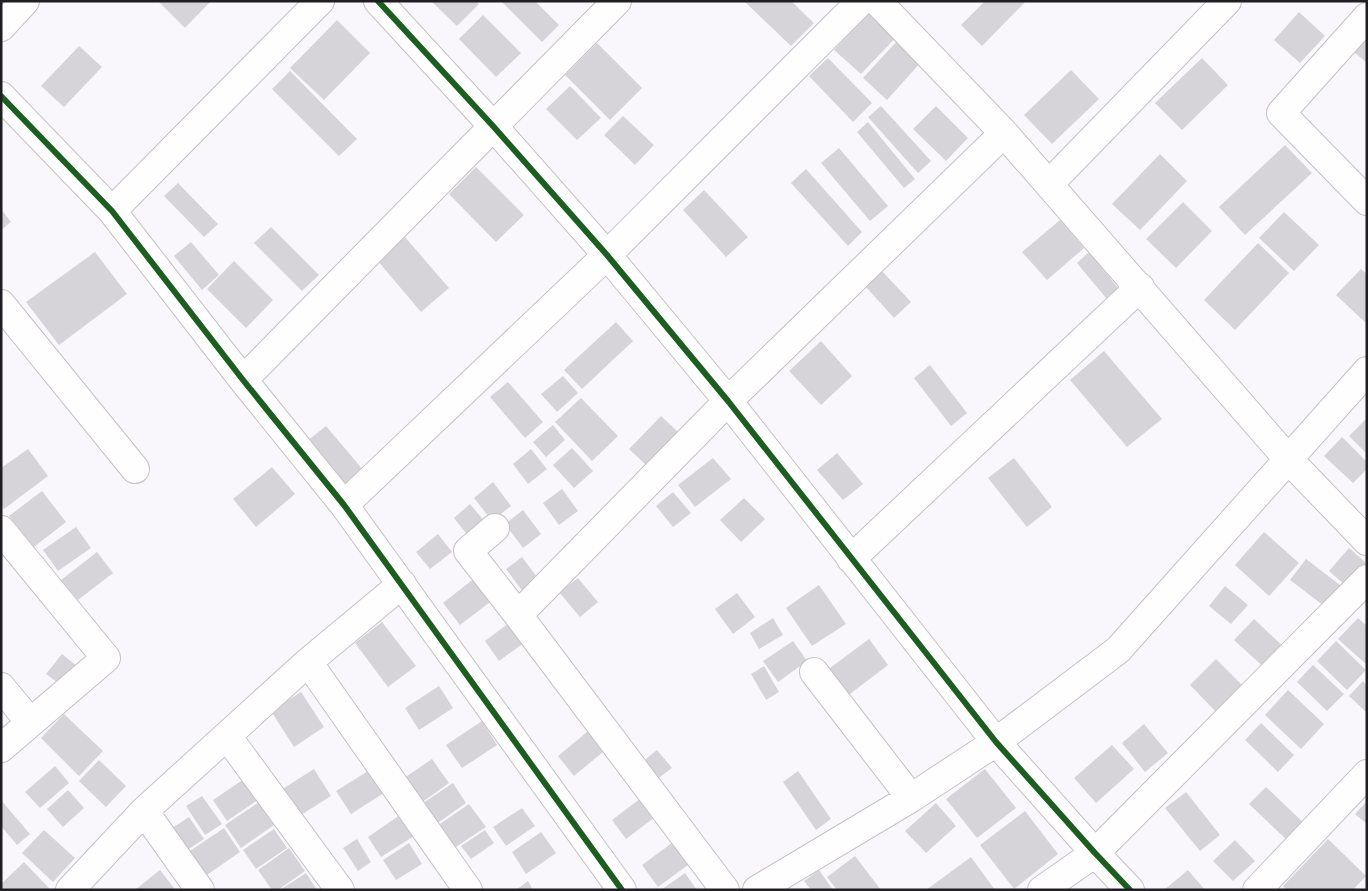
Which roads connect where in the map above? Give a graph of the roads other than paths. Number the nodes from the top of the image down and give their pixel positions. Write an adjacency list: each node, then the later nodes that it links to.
1 (25, 1): 9 (street)
2 (320, 1): 15 (street)
3 (378, 1): 11 (street)
4 (617, 1): 11 (street)
5 (860, 1): 16 (street)
6 (877, 1): 12 (street)
7 (1227, 1): 13 (street)
8 (1367, 17): 14 (street)
9 (1, 28)
10 (1, 96): 15 (street)
11 (493, 126): 16 (street); 20 (street)
12 (1004, 133): 13 (street); 21 (street)
13 (1049, 184): 17 (street)
14 (1366, 198)
15 (112, 212): 20 (street)
16 (607, 255): 21 (street); 24 (street)
17 (1140, 287): 22 (street); 28 (street)
18 (1, 304): 23 (street)
19 (1367, 371): 22 (street)
20 (244, 380): 24 (street)
21 (728, 401): 28 (street); 31 (street)
22 (1288, 459): 27 (street); 37 (street)
23 (135, 469)
24 (344, 504): 30 (street)
25 (495, 528): 31 (street)
26 (1, 530): 35 (street)
27 (1367, 541)
28 (851, 559): 37 (street)
29 (1367, 579): 42 (street)
30 (402, 584): 32 (street); 47 (street)
31 (518, 614): 48 (street)
32 (308, 662): 36 (street); 46 (street)
33 (814, 672): 40 (street)
34 (1, 688): 35 (street)
35 (30, 722): 38 (street)
36 (227, 736): 41 (street); 45 (street)
37 (996, 742): 40 (street); 42 (street)
38 (1, 748)
39 (1367, 774): 52 (street)
40 (912, 798): 49 (street)
41 (144, 811): 43 (street); 44 (street)
42 (1095, 853): 50 (street); 51 (street)
43 (72, 889)
44 (200, 890)
45 (340, 890)
46 (468, 890)
47 (622, 890)
48 (725, 890)
49 (757, 890)
50 (1042, 890)
51 (1130, 890)
52 (1257, 890)

